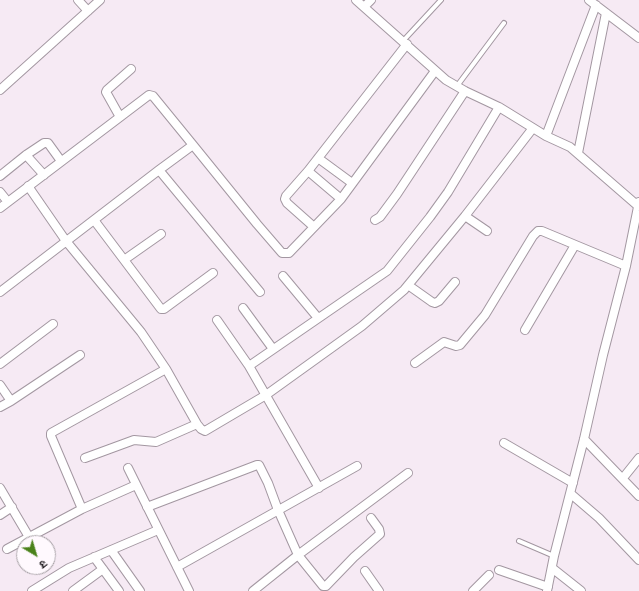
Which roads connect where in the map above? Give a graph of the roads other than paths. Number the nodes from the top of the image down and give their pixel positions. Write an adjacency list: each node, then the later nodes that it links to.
1 (78, 0): 8 (street)
2 (100, 0): 8 (street)
3 (356, 0): 7 (street)
4 (371, 0): 7 (street)
5 (441, 0): 12 (lane)
6 (593, 2): 9 (street); 21 (street)
7 (364, 7): 12 (street)
8 (88, 11): 16 (street)
9 (606, 13): 11 (street); 23 (street)
10 (504, 23): 15 (lane)
11 (639, 38)
12 (405, 43): 14 (street); 25 (street)
13 (131, 69): 19 (street)
14 (435, 71): 15 (street); 31 (street)
15 (456, 86): 17 (street)
16 (0, 90)
17 (465, 91): 18 (street); 40 (street)
18 (499, 107): 20 (street); 56 (street)
19 (120, 117): 22 (street); 26 (street)
20 (533, 128): 21 (street); 38 (street)
21 (546, 136): 23 (street)
22 (193, 146): 27 (street); 41 (street)
23 (578, 153): 36 (street)
24 (26, 155): 26 (street); 29 (street); 30 (street)
25 (318, 158): 28 (street); 31 (street)
26 (61, 161): 29 (street)
27 (159, 170): 39 (street); 54 (street)
28 (308, 171): 34 (street); 41 (street)
29 (44, 175): 32 (street)
30 (0, 176)
31 (352, 183): 34 (street)
32 (28, 186): 35 (street); 45 (street)
33 (0, 192): 35 (street)
34 (341, 199): 41 (street)
35 (8, 202): 37 (street)
36 (639, 204): 42 (street)
37 (0, 208)
38 (465, 216): 43 (street); 52 (street)
39 (94, 220): 45 (street); 47 (street)
40 (375, 220)
41 (314, 226)
42 (637, 228): 48 (street)
43 (487, 231)
44 (161, 234): 47 (street)
45 (66, 241): 53 (street); 65 (street)
46 (575, 245): 48 (street); 59 (street); 62 (street)
47 (124, 260): 49 (street)
48 (626, 266): 71 (street)
49 (213, 273)
50 (283, 276): 56 (street)
51 (455, 282): 52 (street)
52 (408, 285): 67 (street)
53 (0, 292)
54 (260, 292)
55 (243, 308): 60 (street)
56 (318, 318): 60 (street)
57 (217, 320): 64 (street)
58 (53, 324): 63 (street)
59 (525, 330)
60 (273, 349): 64 (street)
61 (80, 355): 68 (street)
62 (415, 363)
63 (0, 364)
64 (249, 366): 67 (street)
65 (166, 369): 70 (street); 87 (street)
66 (0, 386): 68 (street)
67 (266, 395): 70 (street); 82 (street)
68 (11, 401): 69 (street)
69 (0, 407)
70 (197, 424): 73 (street)
71 (584, 439): 78 (street); 79 (street)
72 (504, 443): 79 (street)
73 (84, 458)
74 (639, 458): 78 (street)
75 (357, 466): 82 (street)
76 (128, 468): 80 (street)
77 (408, 473): 98 (street)
78 (623, 478): 84 (street)
79 (573, 483): 83 (street)
80 (136, 485): 86 (street); 87 (street)
81 (0, 488): 85 (street)
82 (319, 488): 88 (street)
83 (571, 494): 99 (street); 101 (street)
84 (639, 496)
85 (12, 507): 89 (street); 92 (street)
86 (147, 507): 88 (street); 91 (street)
87 (82, 509): 93 (street)
88 (278, 510): 98 (street); 102 (street)
89 (0, 515)
90 (371, 518): 98 (street)
91 (158, 530): 97 (street); 102 (street)
92 (28, 535)
93 (33, 535)
94 (519, 541): 99 (lane)
95 (16, 544): 96 (street)
96 (7, 549)
97 (111, 550): 100 (street); 113 (street)
98 (298, 555): 115 (street)
99 (554, 556): 103 (street)
100 (94, 557): 104 (street); 110 (street)
101 (639, 560)
102 (177, 567): 114 (street)
103 (552, 568): 109 (street); 118 (street)
104 (102, 569): 108 (street); 112 (street)
105 (499, 570): 109 (street)
106 (365, 571): 116 (street)
107 (489, 575): 117 (street)
108 (84, 588): 111 (street)
109 (548, 589)
110 (32, 591)
111 (73, 591)
112 (119, 591)
113 (140, 591)
114 (188, 591)
115 (253, 591)
116 (380, 591)
117 (473, 591)
118 (581, 591)

